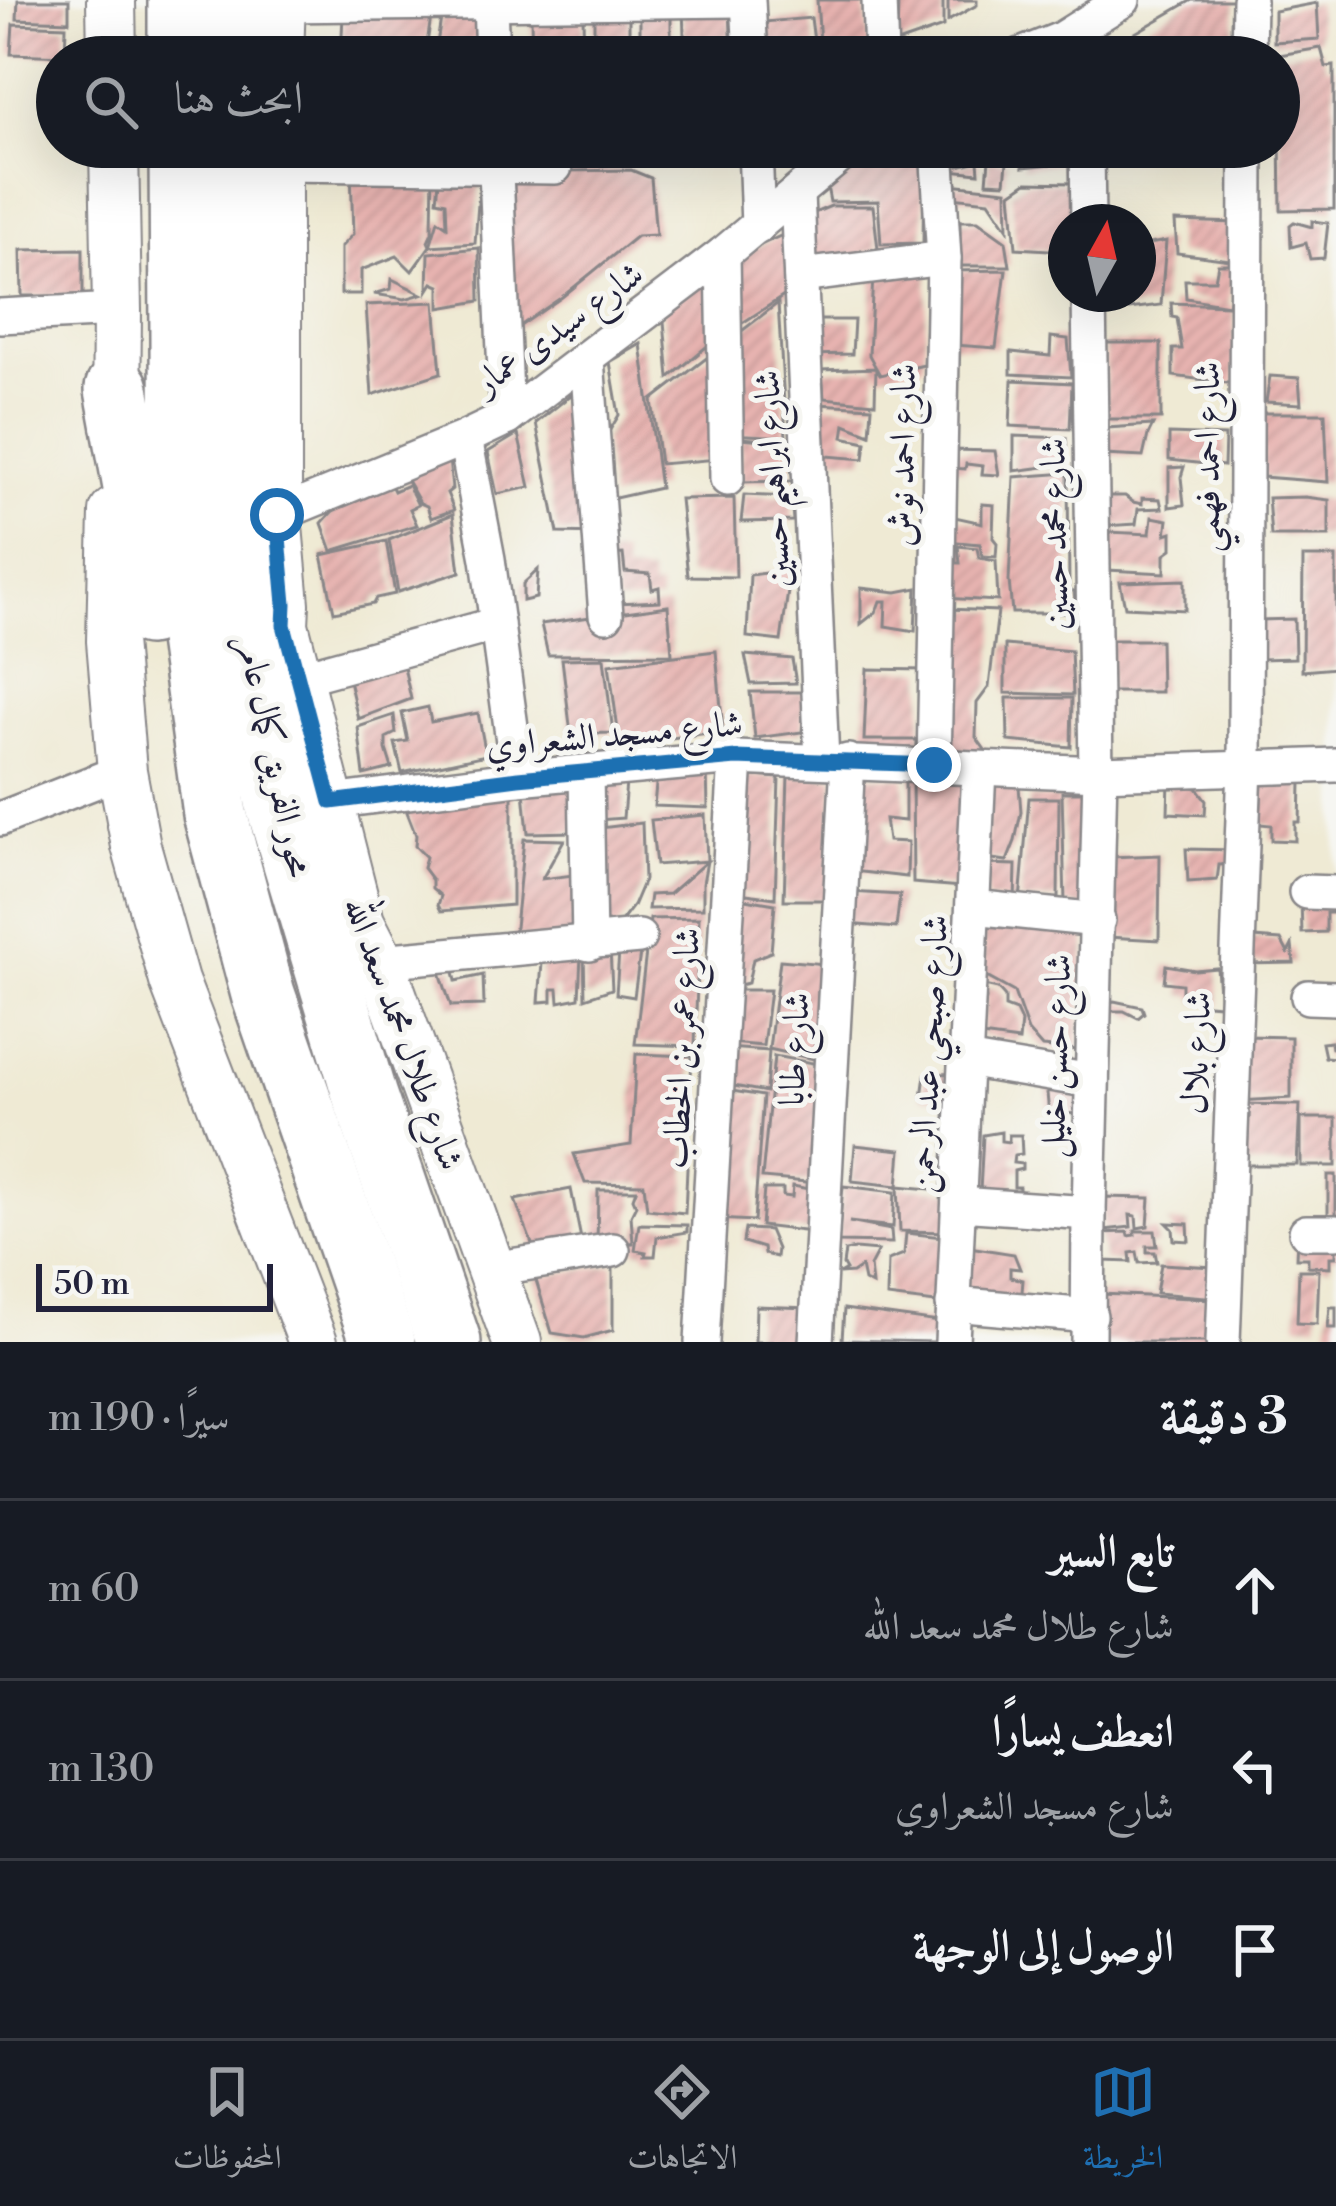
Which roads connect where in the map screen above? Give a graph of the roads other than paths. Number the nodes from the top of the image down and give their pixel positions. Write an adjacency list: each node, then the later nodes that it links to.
1 (111, 0): 10 (main road)
2 (180, 0): 11 (highway)
3 (745, 0): 8 (street); 15 (street)
4 (879, 0): 16 (street)
5 (1123, 0): 9 (street)
6 (1249, 0): 17 (street)
7 (265, 2): 8 (street); 12 (highway); 13 (main road)
8 (490, 4): 14 (street)
9 (1073, 30)
10 (112, 36)
11 (180, 36)
12 (245, 36)
13 (274, 36)
14 (491, 36)
15 (749, 36)
16 (880, 36)
17 (1248, 36)
18 (114, 168): 34 (main road)
19 (181, 168): 63 (highway, محور الفريق كمال عامر)
20 (262, 168): 74 (highway, محور الفريق كمال عامر)
21 (264, 168): 42 (main road, شارع طلال محمد سعد الله)
22 (496, 168): 39 (street)
23 (756, 168): 30 (street)
24 (827, 168): 28 (street, شارع سيدى عمار)
25 (939, 168): 32 (street, شارع احمد نوش)
26 (1087, 168): 29 (street)
27 (1246, 168): 50 (street, شارع احمد فهمي)
28 (797, 194): 30 (street, شارع سيدى عمار); 33 (street, شارع ابراهيم حسين)
29 (1088, 204)
30 (758, 226): 31 (street, شارع سيدى عمار)
31 (724, 254): 37 (street, شارع سيدى عمار); 41 (street)
32 (944, 258): 33 (street); 48 (street, شارع احمد نوش)
33 (801, 276): 47 (street, شارع ابراهيم حسين)
34 (117, 310): 36 (street); 38 (main road)
35 (1089, 312): 54 (street, شارع محمد حسين)
36 (0, 316)
37 (586, 359): 39 (street, شارع سيدى عمار); 43 (street)
38 (116, 389): 52 (main road); 63 (highway)
39 (507, 418): 40 (street, شارع سيدى عمار)
40 (465, 438): 42 (street, شارع سيدى عمار); 44 (street)
41 (728, 479)
42 (277, 515): 45 (main road, شارع طلال محمد سعد الله)
43 (606, 615)
44 (497, 624): 45 (street); 55 (street)
45 (296, 679): 56 (main road, شارع طلال محمد سعد الله)
46 (736, 758): 47 (street, شارع مسجد الشعراوي); 53 (street, شارع مسجد الشعراوي); 76 (street, شارع عمر بن الخطاب)
47 (835, 761): 48 (street, شارع مسجد الشعراوي); 77 (street, شارع طابا)
48 (934, 765): 51 (street, شارع مسجد الشعراوي)
49 (1336, 765): 50 (street, شارع مسجد الشعراوي)
50 (1245, 766): 54 (street, شارع مسجد الشعراوي); 79 (street, شارع بلال)
51 (979, 769): 54 (street, شارع مسجد الشعراوي); 58 (street, شارع صبحي عبد الرحمن)
52 (122, 771): 57 (street); 72 (main road)
53 (586, 772): 55 (street, شارع مسجد الشعراوي); 61 (street)
54 (1098, 772): 59 (street, شارع حسن خليل)
55 (518, 778): 56 (street, شارع مسجد الشعراوي)
56 (331, 802): 62 (main road, شارع طلال محمد سعد الله)
57 (0, 819)
58 (973, 907): 59 (street); 64 (street, شارع صبحي عبد الرحمن)
59 (1098, 920): 65 (street, شارع حسن خليل)
60 (639, 938): 61 (street)
61 (589, 944): 62 (street)
62 (380, 962): 69 (main road, شارع طلال محمد سعد الله)
63 (263, 994): 73 (highway, محور الفريق كمال عامر)
64 (965, 1060): 65 (street); 66 (street, شارع صبحي عبد الرحمن)
65 (1092, 1081): 67 (street, شارع حسن خليل)
66 (959, 1204): 67 (street); 70 (street, شارع صبحي عبد الرحمن)
67 (1089, 1213): 71 (street, شارع حسن خليل)
68 (613, 1250): 69 (street)
69 (491, 1269): 75 (main road, شارع طلال محمد سعد الله)
70 (953, 1304): 71 (street); 78 (street, شارع صبحي عبد الرحمن)
71 (1089, 1329)
72 (314, 1342)
73 (383, 1342)
74 (449, 1342)
75 (517, 1342)
76 (702, 1342)
77 (816, 1342)
78 (952, 1342)
79 (1222, 1342)

